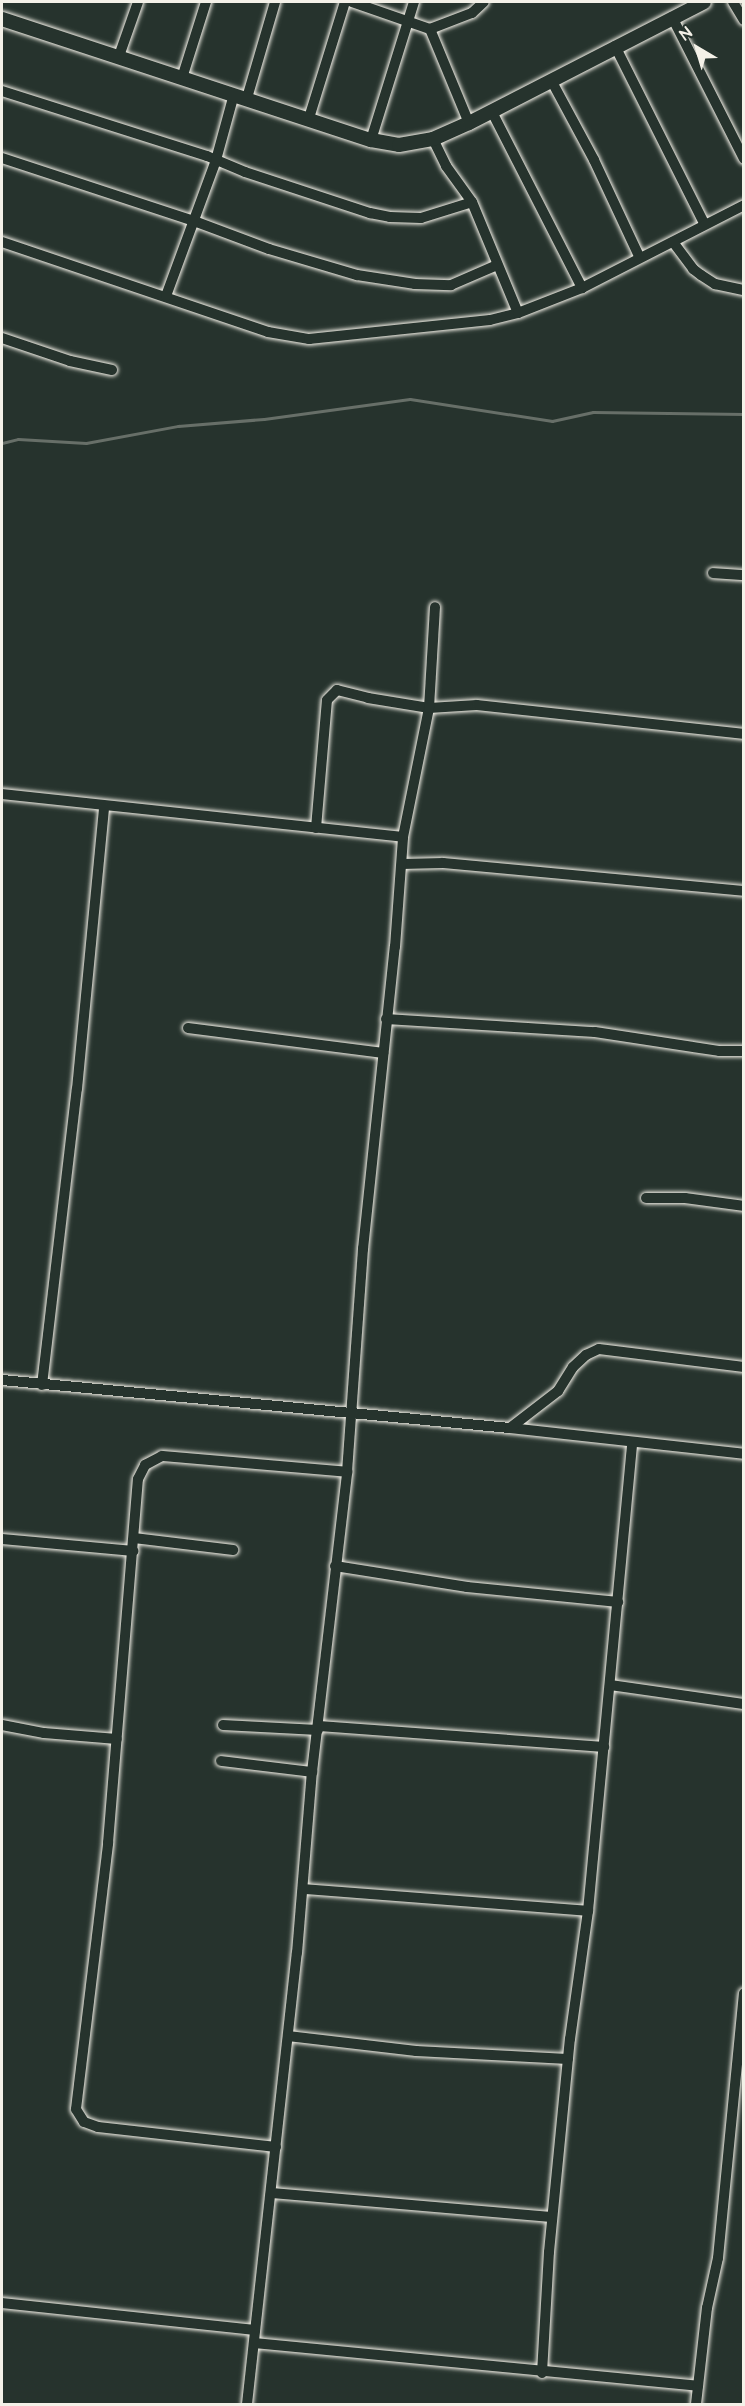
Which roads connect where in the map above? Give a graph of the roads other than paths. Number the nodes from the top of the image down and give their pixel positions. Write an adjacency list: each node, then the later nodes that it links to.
1 (138, 2): 16 (street)
2 (206, 2): 17 (street)
3 (275, 2): 20 (street)
4 (345, 2): 22 (street)
5 (352, 2): 12 (street)
6 (414, 2): 12 (street)
7 (484, 2): 14 (street)
8 (704, 2): 10 (main road)
9 (733, 2): 13 (street)
10 (672, 17): 15 (main road); 27 (street)
11 (2, 19): 16 (main road)
12 (410, 20): 14 (street); 25 (street)
13 (744, 20)
14 (430, 29): 23 (street)
15 (615, 46): 18 (main road); 32 (street)
16 (119, 56): 17 (main road)
17 (182, 78): 20 (main road)
18 (551, 80): 21 (main road); 35 (street)
19 (2, 91): 28 (street)
20 (240, 96): 22 (main road); 28 (street)
21 (492, 112): 23 (main road); 37 (street)
22 (309, 118): 25 (main road)
23 (469, 123): 24 (main road)
24 (433, 139): 25 (main road); 29 (street)
25 (371, 140)
26 (2, 158): 31 (street)
27 (744, 159)
28 (216, 160): 29 (street); 31 (street)
29 (472, 202): 36 (street)
30 (744, 205): 32 (street)
31 (194, 221): 36 (street); 39 (street)
32 (704, 223): 34 (street)
33 (2, 242): 39 (street)
34 (673, 242): 35 (street); 38 (street)
35 (640, 258): 37 (street)
36 (497, 265): 40 (street)
37 (582, 288): 40 (street)
38 (744, 290)
39 (166, 296): 40 (street)
40 (518, 314)
41 (2, 338): 42 (street)
42 (112, 370)
43 (713, 573): 44 (street)
44 (744, 575)
45 (435, 607): 46 (street)
46 (429, 708): 47 (street); 50 (street); 51 (street)
47 (744, 734)
48 (2, 794): 49 (street)
49 (104, 807): 50 (street); 62 (street)
50 (316, 828): 51 (street)
51 (403, 837): 52 (street)
52 (402, 864): 53 (street); 54 (street)
53 (744, 891)
54 (386, 1019): 56 (street); 57 (street)
55 (188, 1028): 57 (street)
56 (744, 1051)
57 (383, 1053): 63 (street)
58 (646, 1198): 59 (street)
59 (744, 1206)
60 (744, 1367): 64 (street)
61 (2, 1380): 62 (street)
62 (42, 1385): 63 (street)
63 (350, 1414): 64 (street); 67 (street)
64 (510, 1428): 65 (street)
65 (632, 1443): 66 (street); 73 (street)
66 (744, 1454)
67 (347, 1472): 68 (street); 72 (street)
68 (134, 1538): 70 (street); 71 (street)
69 (2, 1539): 71 (street)
70 (233, 1550)
71 (133, 1551): 79 (street)
72 (335, 1566): 73 (street); 78 (street)
73 (618, 1602): 74 (street)
74 (610, 1685): 75 (street); 80 (street)
75 (744, 1704)
76 (2, 1725): 79 (street)
77 (223, 1725): 78 (street)
78 (319, 1728): 80 (street); 82 (street)
79 (117, 1739): 88 (street)
80 (604, 1747): 84 (street)
81 (221, 1761): 82 (street)
82 (312, 1772): 83 (street)
83 (304, 1889): 84 (street); 86 (street)
84 (588, 1911): 87 (street)
85 (744, 1993): 95 (street)
86 (288, 2036): 87 (street); 88 (street)
87 (568, 2059): 90 (street)
88 (276, 2146): 89 (street)
89 (271, 2193): 90 (street); 92 (street)
90 (552, 2217): 94 (street)
91 (2, 2303): 92 (street)
92 (255, 2330): 93 (street)
93 (254, 2343): 94 (street); 96 (street)
94 (542, 2373): 95 (street)
95 (698, 2386): 97 (street)
96 (247, 2404)
97 (696, 2404)

